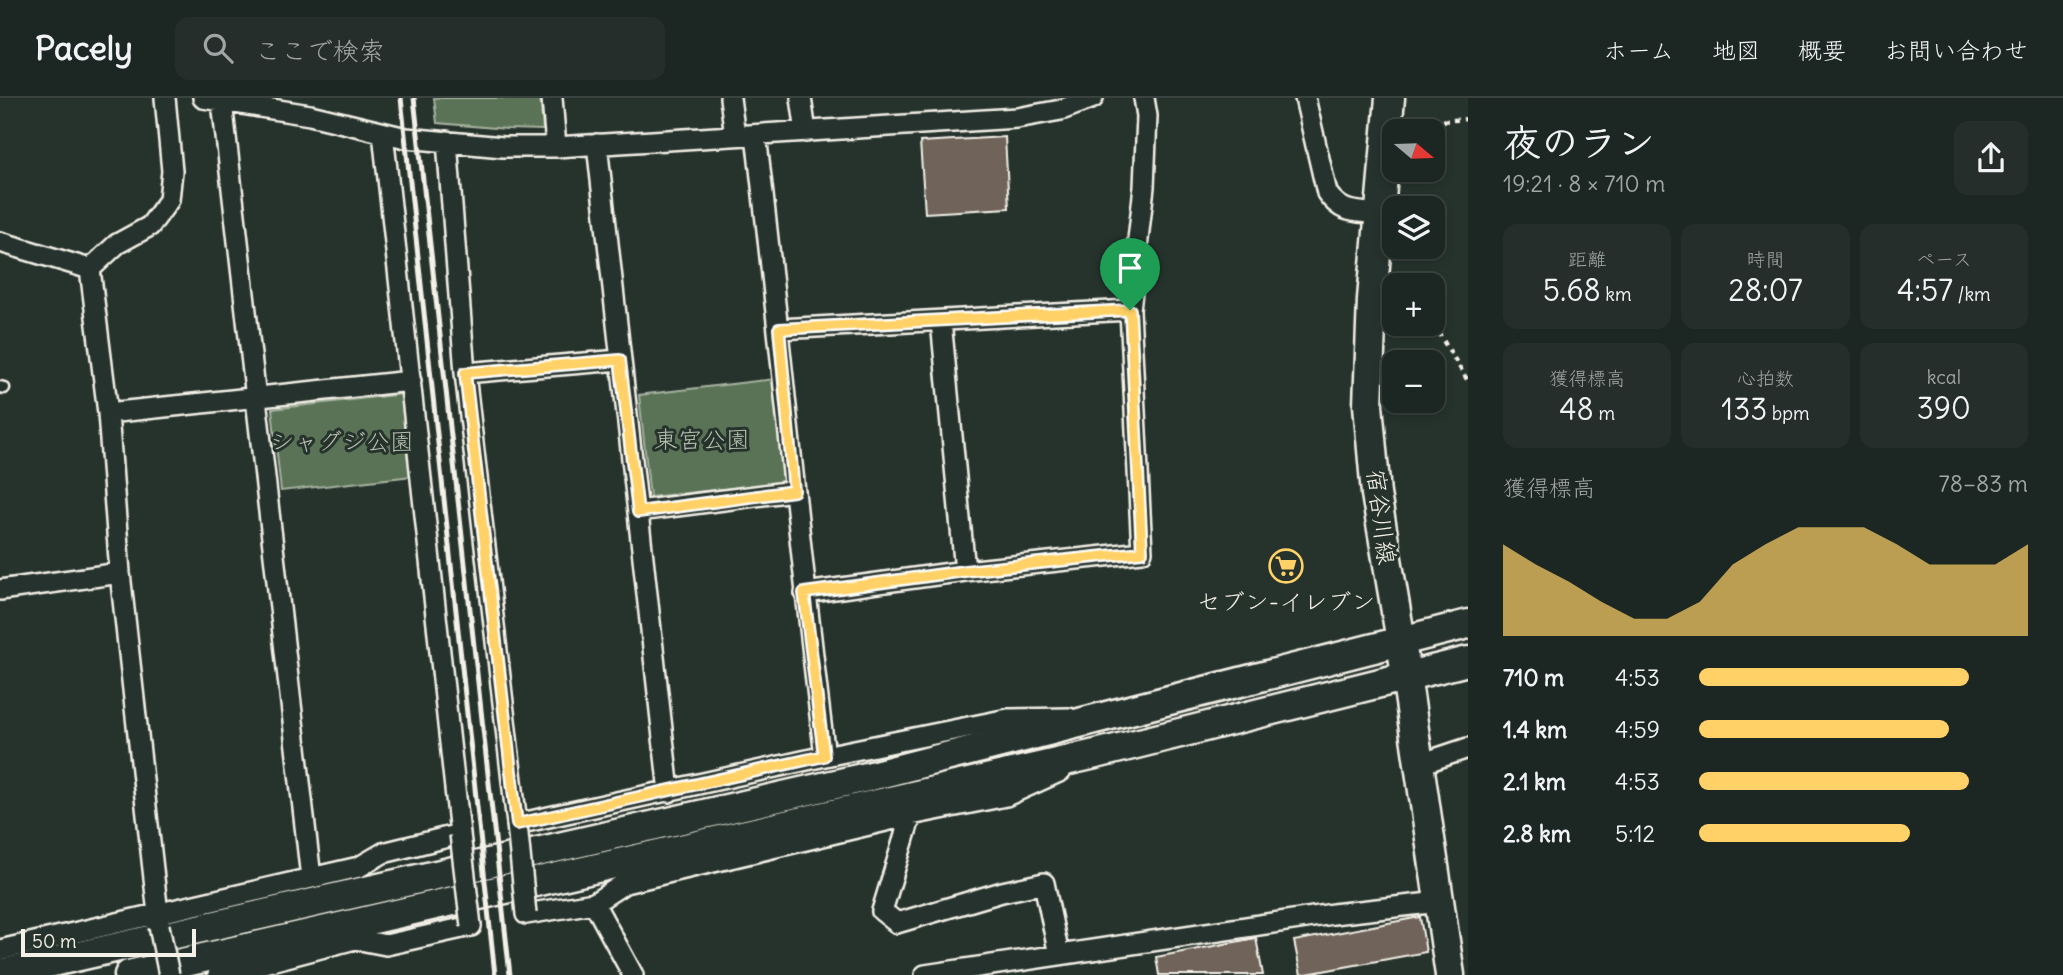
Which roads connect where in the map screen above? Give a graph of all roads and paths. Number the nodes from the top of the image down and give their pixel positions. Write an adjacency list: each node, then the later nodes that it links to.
1 (165, 98): 20 (street)
2 (552, 98): 17 (street)
3 (730, 98): 14 (street)
4 (801, 98): 11 (street)
5 (1093, 98): 11 (street)
6 (1144, 98): 21 (street)
7 (1305, 98): 18 (street)
8 (212, 100): 12 (street); 29 (street)
9 (1390, 111): 10 (path); 18 (street, 宿谷川線)
10 (1468, 119)
11 (806, 132): 13 (street)
12 (383, 133): 15 (street); 27 (street)
13 (756, 135): 14 (street); 23 (street)
14 (735, 136): 16 (street)
15 (447, 141): 17 (street); 26 (street)
16 (597, 144): 17 (street); 25 (street)
17 (556, 147)
18 (1378, 214): 38 (street, 宿谷川線)
19 (0, 243): 20 (street)
20 (90, 269): 30 (street)
21 (1130, 310): 22 (street); 33 (street)
22 (941, 321): 23 (street); 33 (street)
23 (779, 329): 31 (street)
24 (1440, 336): 28 (path)
25 (620, 360): 26 (street); 32 (street)
26 (465, 373): 48 (street)
27 (411, 381): 29 (street); 49 (street)
28 (1468, 381)
29 (257, 397): 30 (street); 50 (street)
30 (108, 412): 34 (street)
31 (794, 491): 32 (street); 36 (street)
32 (638, 512): 46 (street)
33 (965, 571): 36 (street)
34 (120, 573): 35 (street); 53 (street)
35 (0, 590)
36 (804, 593): 44 (street)
37 (1468, 624): 38 (street)
38 (1401, 641): 40 (street, 宿谷川線); 41 (street)
39 (1468, 661): 40 (street)
40 (1406, 676): 43 (street); 45 (street, 宿谷川線)
41 (1098, 718): 44 (street); 56 (street)
42 (1468, 748): 45 (street)
43 (1100, 753): 47 (street); 57 (street)
44 (824, 756): 46 (street)
45 (1420, 764): 52 (street, 宿谷川線)
46 (669, 792): 48 (street)
47 (911, 816): 51 (street); 55 (street)
48 (517, 824): 51 (street, bridge)
49 (460, 834): 50 (street); 59 (street, bridge)
50 (311, 878): 53 (street)
51 (594, 902): 60 (street)
52 (1439, 902): 55 (street); 62 (street, 宿谷川線)
53 (158, 919): 54 (street); 58 (street, bridge)
54 (0, 950)
55 (1059, 955): 61 (street)
56 (0, 974)
57 (129, 975)
58 (169, 975)
59 (218, 975)
60 (633, 975)
61 (925, 975)
62 (1450, 975)

